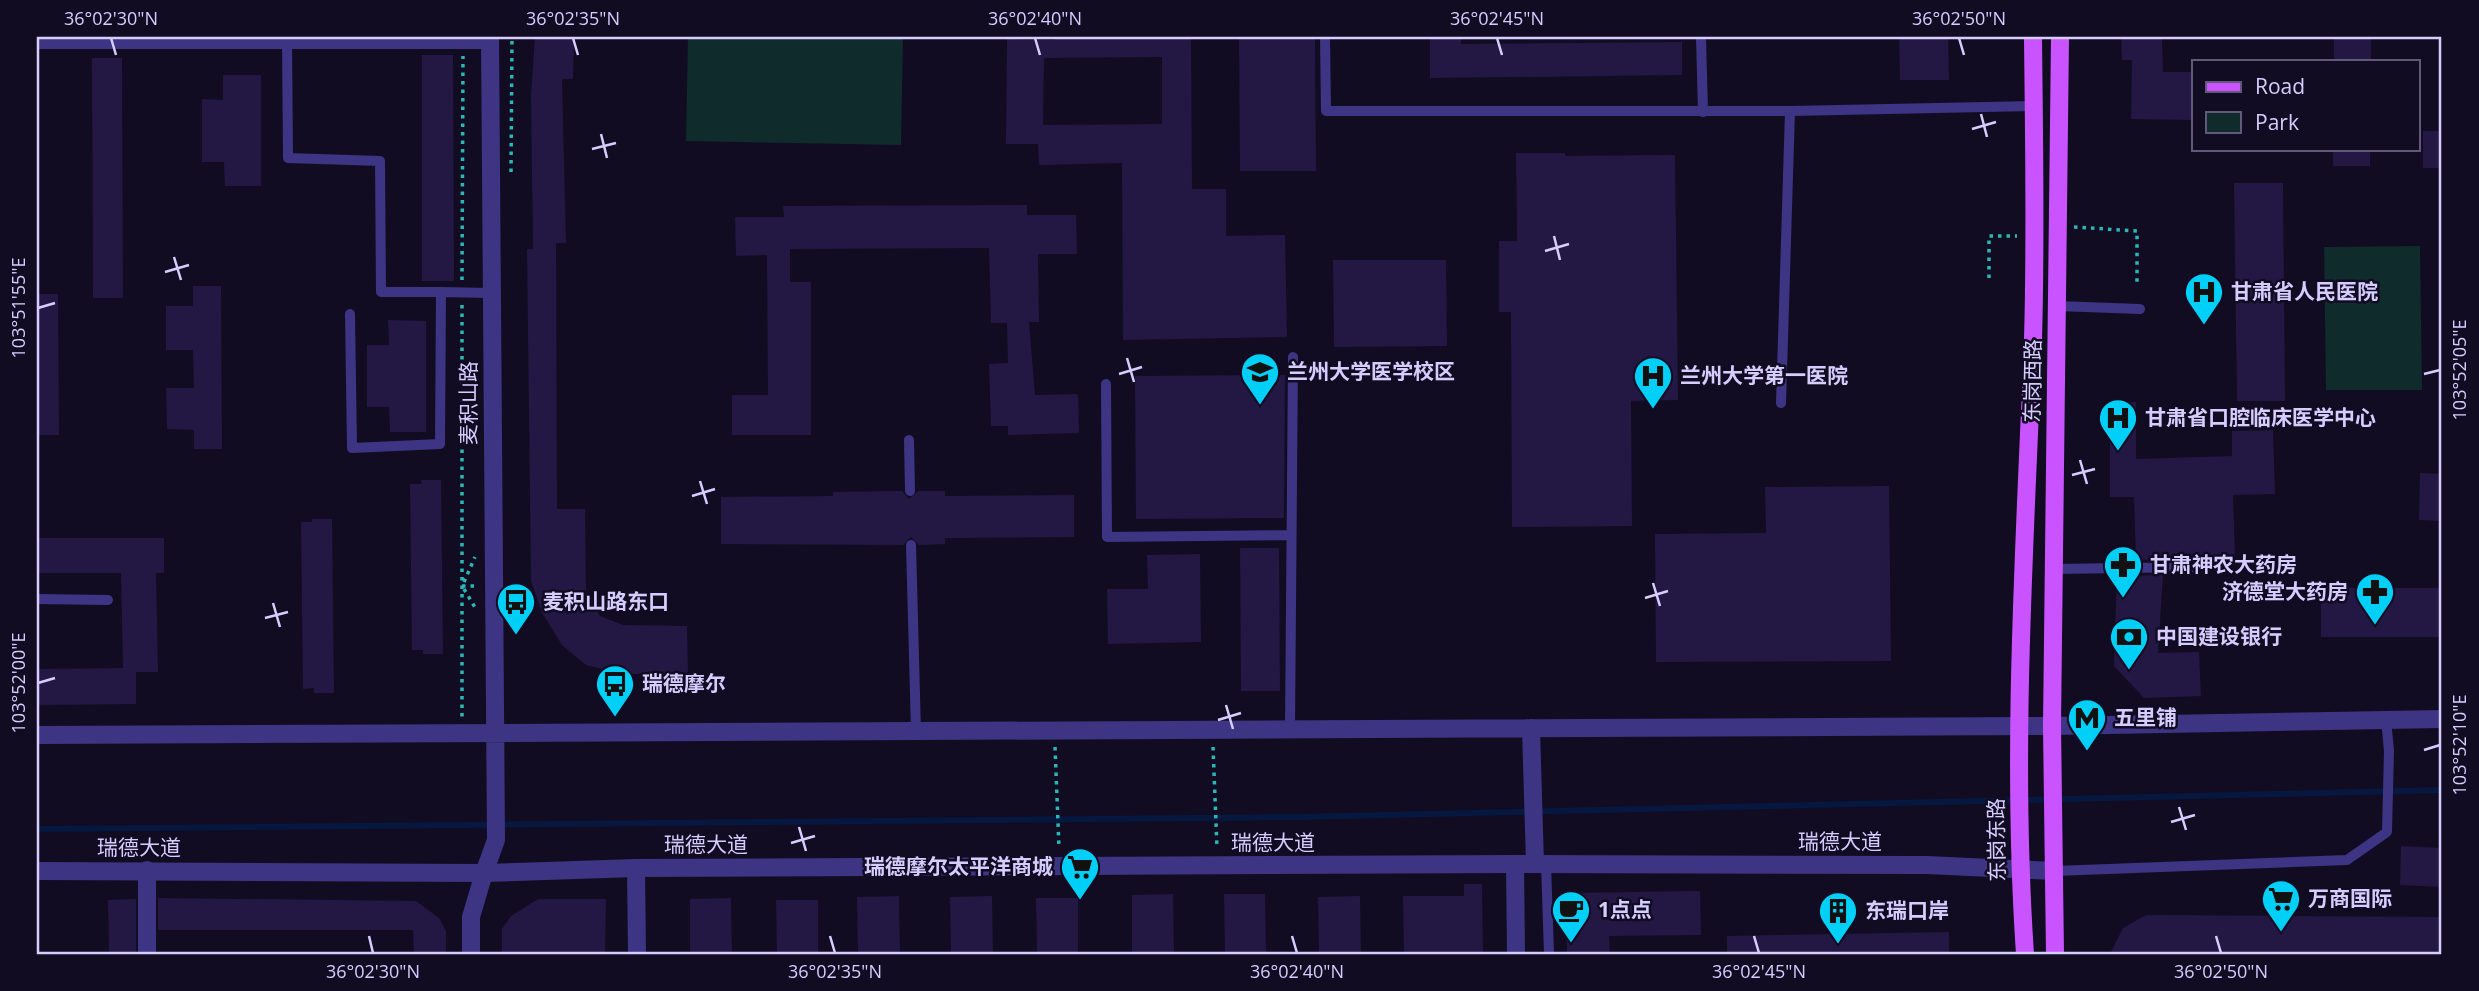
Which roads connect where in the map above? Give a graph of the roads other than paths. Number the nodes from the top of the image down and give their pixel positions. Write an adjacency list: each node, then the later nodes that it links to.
1 (1325, 37): 10 (lane)
2 (1701, 37): 10 (lane)
3 (2034, 37): 8 (main road, 东岗西路)
4 (2060, 37): 13 (main road, 东岗西路)
5 (490, 39): 7 (street); 12 (street, 麦积山路)
6 (37, 40): 7 (street)
7 (288, 40): 11 (lane)
8 (2034, 106): 9 (lane); 29 (main road, 东岗西路)
9 (1790, 111): 10 (lane); 18 (lane)
10 (1703, 112)
11 (441, 292): 12 (lane); 15 (lane)
12 (491, 293): 34 (street, 麦积山路)
13 (2057, 306): 14 (lane); 24 (main road, 东岗西路)
14 (2140, 309)
15 (351, 314)
16 (1293, 357): 21 (lane)
17 (1106, 383): 21 (lane)
18 (1781, 403)
19 (909, 440): 20 (lane)
20 (910, 491)
21 (1291, 535): 32 (lane)
22 (911, 545): 33 (lane)
23 (2194, 567): 24 (lane)
24 (2054, 569): 30 (main road, 东岗西路)
25 (37, 598): 26 (lane)
26 (108, 600)
27 (2386, 719): 28 (street); 30 (street); 42 (lane, 瑞德大道)
28 (2442, 719)
29 (2018, 725): 30 (street); 31 (street); 39 (main road, 东岗东路)
30 (2052, 726): 42 (main road)
31 (1531, 728): 32 (street); 37 (street)
32 (1290, 730): 33 (street)
33 (916, 732): 34 (street)
34 (493, 734): 35 (street); 43 (street, 麦积山路)
35 (37, 735)
36 (1515, 864): 37 (street, 瑞德大道); 38 (street, 瑞德大道); 47 (street)
37 (1540, 864): 39 (street, 瑞德大道); 48 (lane)
38 (636, 868): 43 (street, 瑞德大道); 46 (street)
39 (2019, 868): 42 (street, 瑞德大道); 49 (main road, 东岗东路)
40 (147, 870): 41 (street, 瑞德大道); 43 (street, 瑞德大道); 44 (street)
41 (37, 871)
42 (2055, 871): 50 (main road)
43 (484, 873): 45 (street)
44 (147, 954)
45 (471, 954)
46 (637, 954)
47 (1516, 954)
48 (1549, 954)
49 (2025, 954)
50 (2055, 954)

